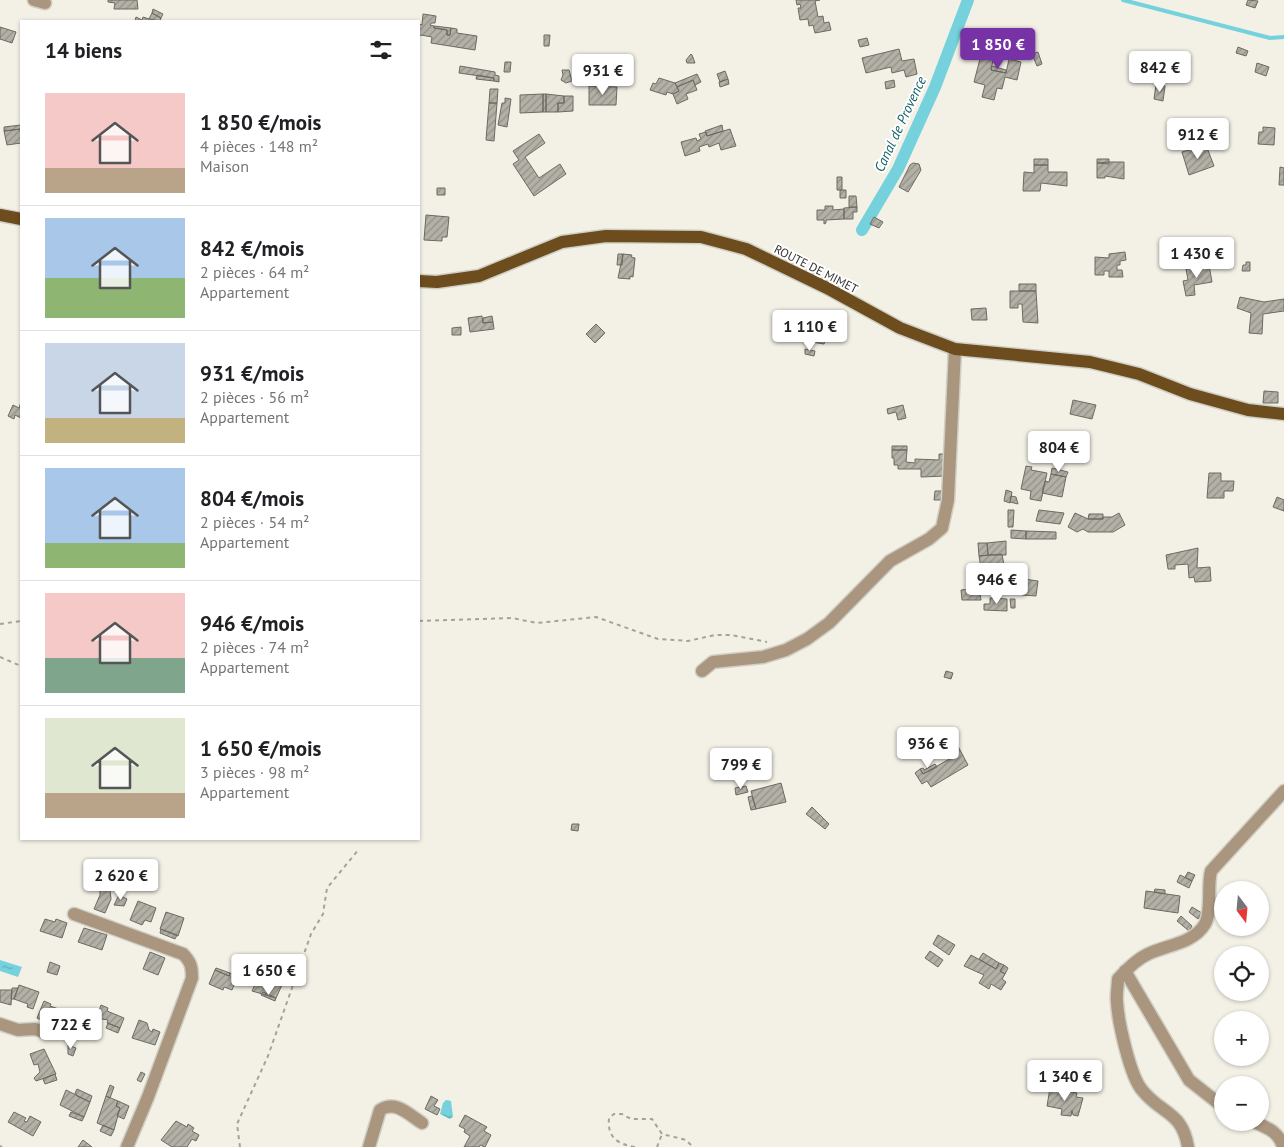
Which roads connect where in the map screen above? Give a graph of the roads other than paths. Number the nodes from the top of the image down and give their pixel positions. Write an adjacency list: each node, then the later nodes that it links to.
1 (0, 216): 2 (main road)
2 (20, 219)
3 (420, 281): 4 (main road, ROUTE DE MIMET)
4 (955, 349): 5 (main road, ROUTE DE MIMET); 6 (street)
5 (1284, 413)
6 (702, 671)
7 (1284, 791): 9 (street)
8 (74, 914): 15 (street)
9 (1125, 971): 12 (street); 17 (street)
10 (0, 1024): 11 (street)
11 (44, 1032)
12 (1214, 1100)
13 (422, 1123): 16 (street)
14 (1269, 1128): 18 (street)
15 (127, 1147)
16 (369, 1147)
17 (1188, 1147)
18 (1283, 1147)

